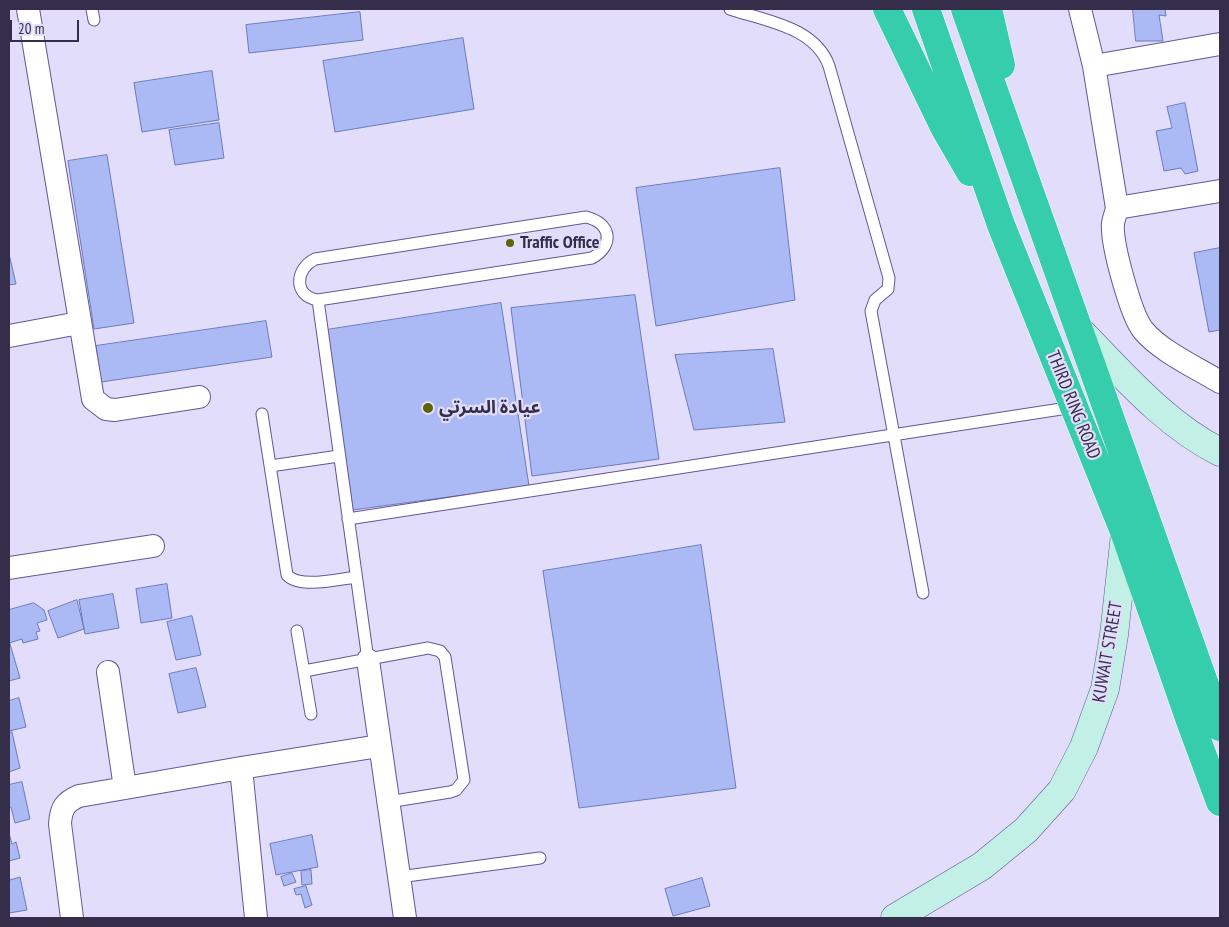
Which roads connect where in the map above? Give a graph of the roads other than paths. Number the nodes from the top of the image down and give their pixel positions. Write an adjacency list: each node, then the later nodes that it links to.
1 (28, 9): 15 (street)
2 (730, 9): 22 (lane)
3 (887, 9): 13 (highway)
4 (926, 9): 13 (highway, THIRD RING ROAD)
5 (965, 9): 10 (highway, THIRD RING ROAD)
6 (988, 9): 10 (highway)
7 (1080, 9): 9 (street)
8 (1220, 44): 9 (street)
9 (1094, 66): 12 (street)
10 (1025, 174): 16 (highway, THIRD RING ROAD)
11 (1220, 191): 12 (street)
12 (1117, 208): 18 (street)
13 (1002, 224): 20 (highway, THIRD RING ROAD)
14 (318, 300): 14 (lane); 24 (lane)
15 (79, 323): 17 (street); 19 (street)
16 (1082, 333): 23 (main road); 37 (highway, THIRD RING ROAD)
17 (9, 336)
18 (1220, 382)
19 (199, 397)
20 (1074, 407): 22 (lane); 27 (highway, THIRD RING ROAD)
21 (262, 414): 25 (lane)
22 (893, 435): 26 (lane); 31 (lane)
23 (1220, 452)
24 (339, 456): 25 (lane); 26 (lane)
25 (270, 466): 30 (lane)
26 (348, 519): 30 (lane)
27 (1125, 534): 42 (highway, THIRD RING ROAD); 48 (main road, KUWAIT STREET)
28 (153, 546): 29 (street)
29 (9, 568)
30 (356, 577): 33 (lane)
31 (922, 593)
32 (297, 631): 34 (lane)
33 (368, 660): 34 (lane); 38 (street); 41 (lane)
34 (304, 671): 36 (lane)
35 (108, 672): 40 (street)
36 (311, 714)
37 (1220, 727)
38 (380, 746): 39 (street); 41 (street)
39 (241, 768): 40 (street); 46 (street)
40 (125, 788): 45 (street)
41 (388, 802): 44 (street)
42 (1220, 802)
43 (540, 858): 44 (lane)
44 (399, 877): 47 (street)
45 (72, 918)
46 (256, 918)
47 (405, 918)
48 (895, 918)

